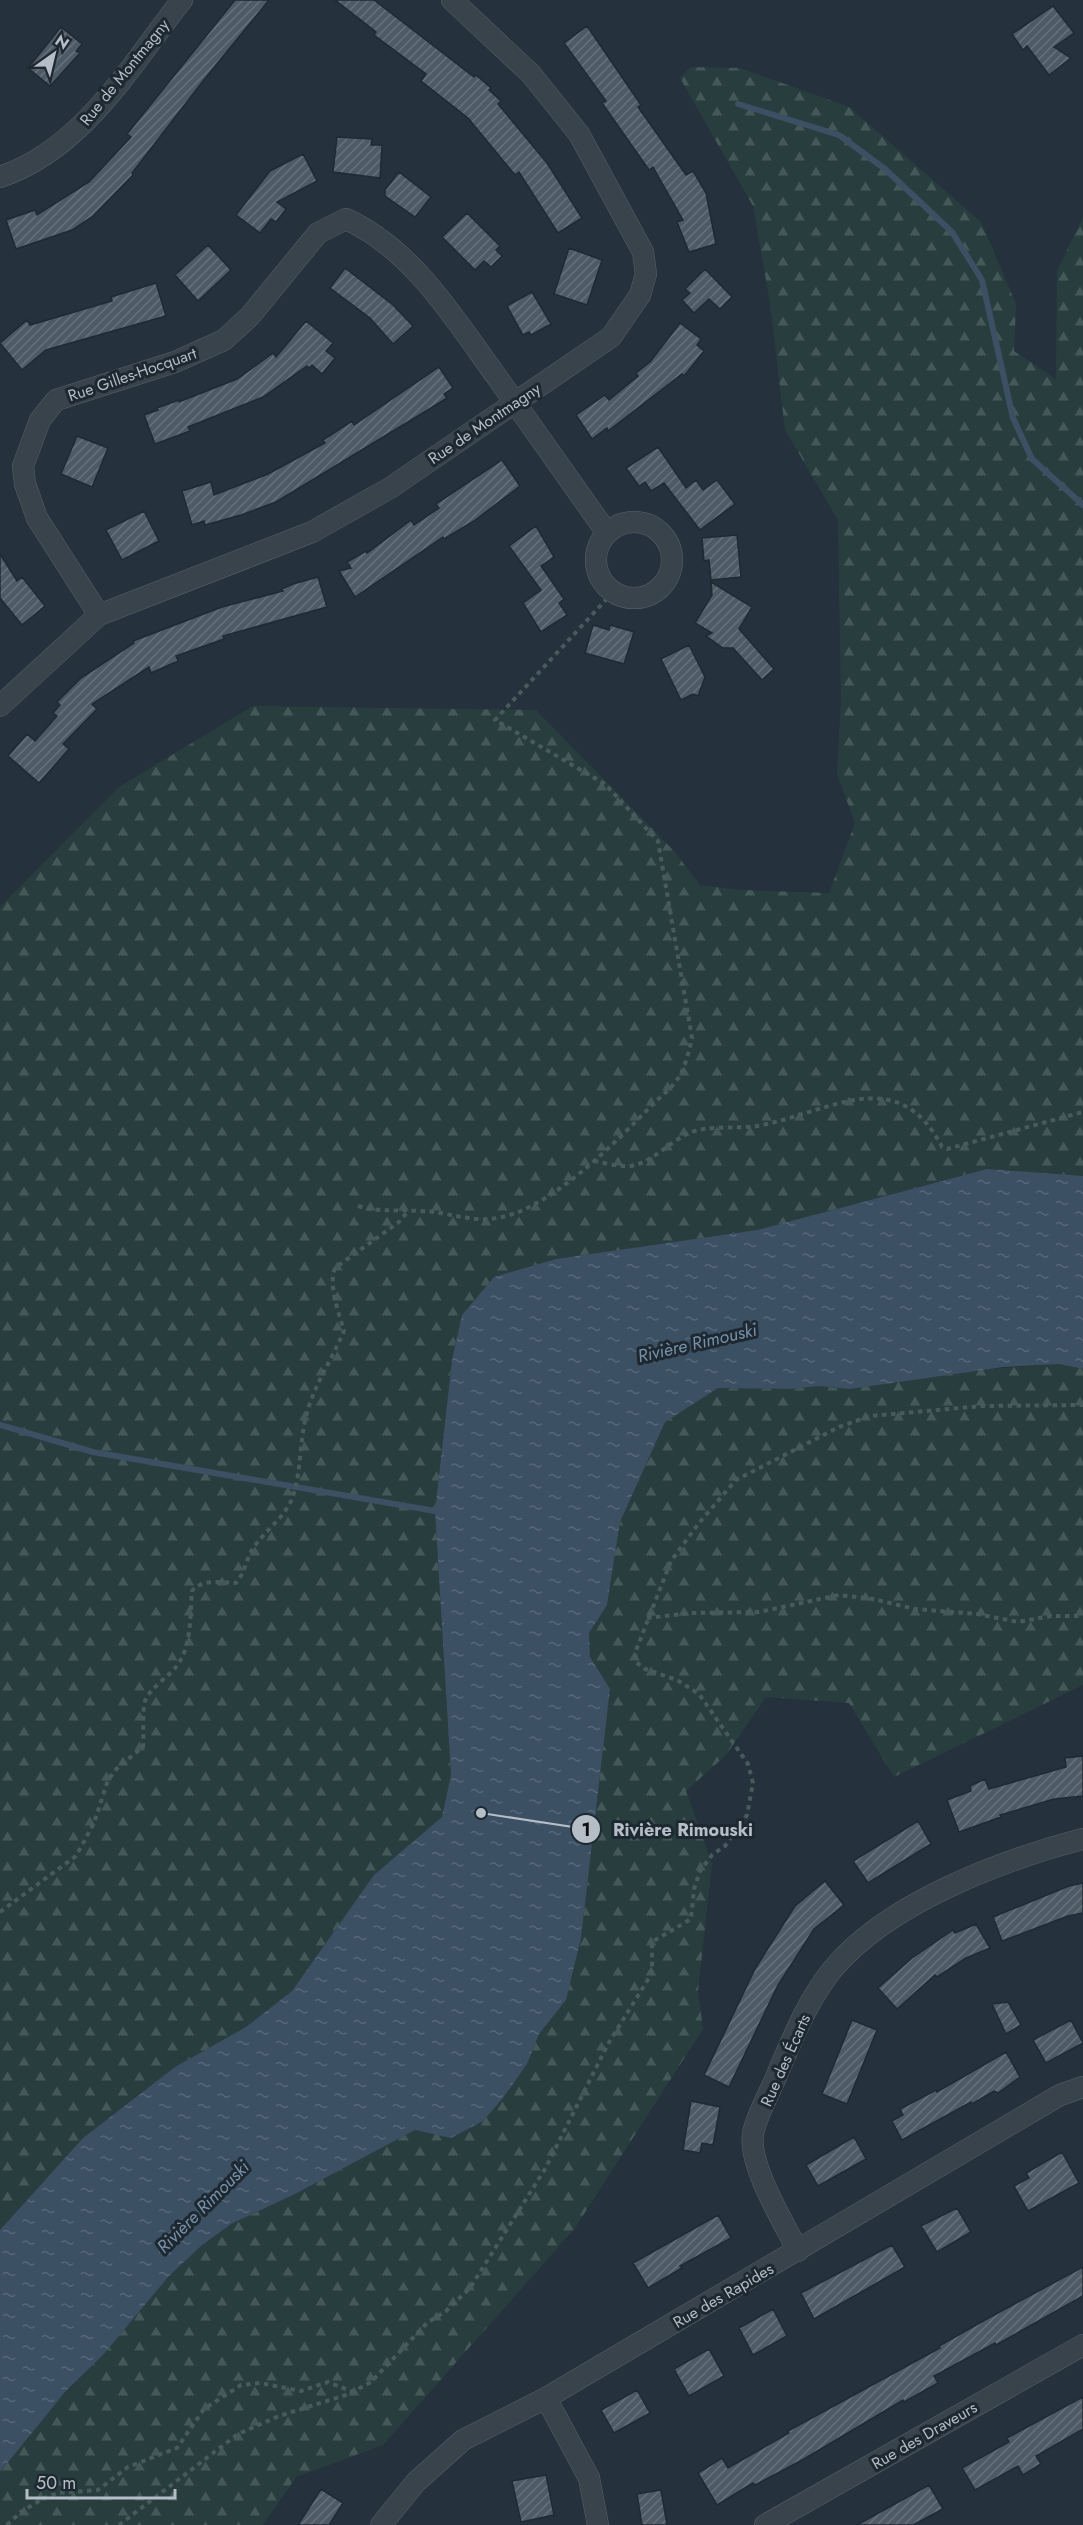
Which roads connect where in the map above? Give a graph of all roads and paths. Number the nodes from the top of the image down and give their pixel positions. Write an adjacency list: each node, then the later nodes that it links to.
1 (182, 0): 3 (street, Rue de Montmagny)
2 (452, 0): 4 (street, Rue de Montmagny)
3 (0, 177)
4 (515, 402): 5 (street, Rue Gilles-Hocquart); 7 (street, Rue de Montmagny); 7 (street, Rue Gilles-Hocquart)
5 (607, 533): 6 (street); 6 (street)
6 (614, 591): 10 (path)
7 (99, 615): 8 (street, Rue de Montmagny)
8 (0, 706)
9 (1083, 1112): 10 (path)
10 (593, 1161): 12 (path)
11 (358, 1206): 12 (path)
12 (409, 1211): 17 (path)
13 (1083, 1405): 15 (path)
14 (1083, 1616): 15 (path)
15 (647, 1617): 21 (path)
16 (1083, 1839): 19 (street, Rue des Écarts)
17 (0, 1912)
18 (1083, 2087): 19 (street, Rue des Rapides)
19 (798, 2251): 22 (street, Rue des Rapides)
20 (1083, 2345): 27 (street, Rue des Draveurs)
21 (353, 2392): 23 (path); 24 (path)
22 (546, 2398): 25 (street, Rue des Rapides); 26 (street)
23 (7, 2525)
24 (119, 2525)
25 (381, 2525)
26 (598, 2525)
27 (765, 2525)

